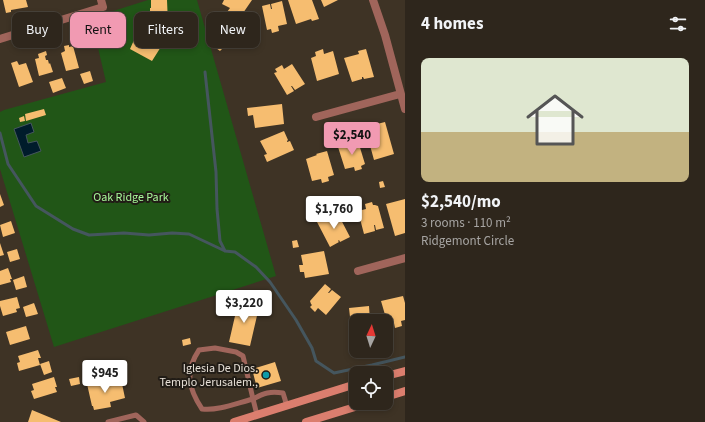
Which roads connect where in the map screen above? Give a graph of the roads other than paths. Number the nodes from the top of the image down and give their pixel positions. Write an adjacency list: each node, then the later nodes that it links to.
1 (373, 0): 4 (street)
2 (102, 4): 3 (street)
3 (0, 39)
4 (400, 94): 5 (street); 6 (street)
5 (405, 109)
6 (316, 117)
7 (405, 258): 8 (street)
8 (358, 271)
9 (405, 370): 10 (main road)
10 (393, 374)
11 (349, 386): 15 (main road)
12 (405, 391): 13 (main road)
13 (393, 395)
14 (253, 399): 14 (lane); 15 (lane); 17 (lane)
15 (287, 406): 17 (main road)
16 (349, 409): 21 (main road)
17 (257, 415): 20 (main road)
18 (108, 422): 19 (lane)
19 (144, 422)
20 (234, 422)
21 (306, 422)

